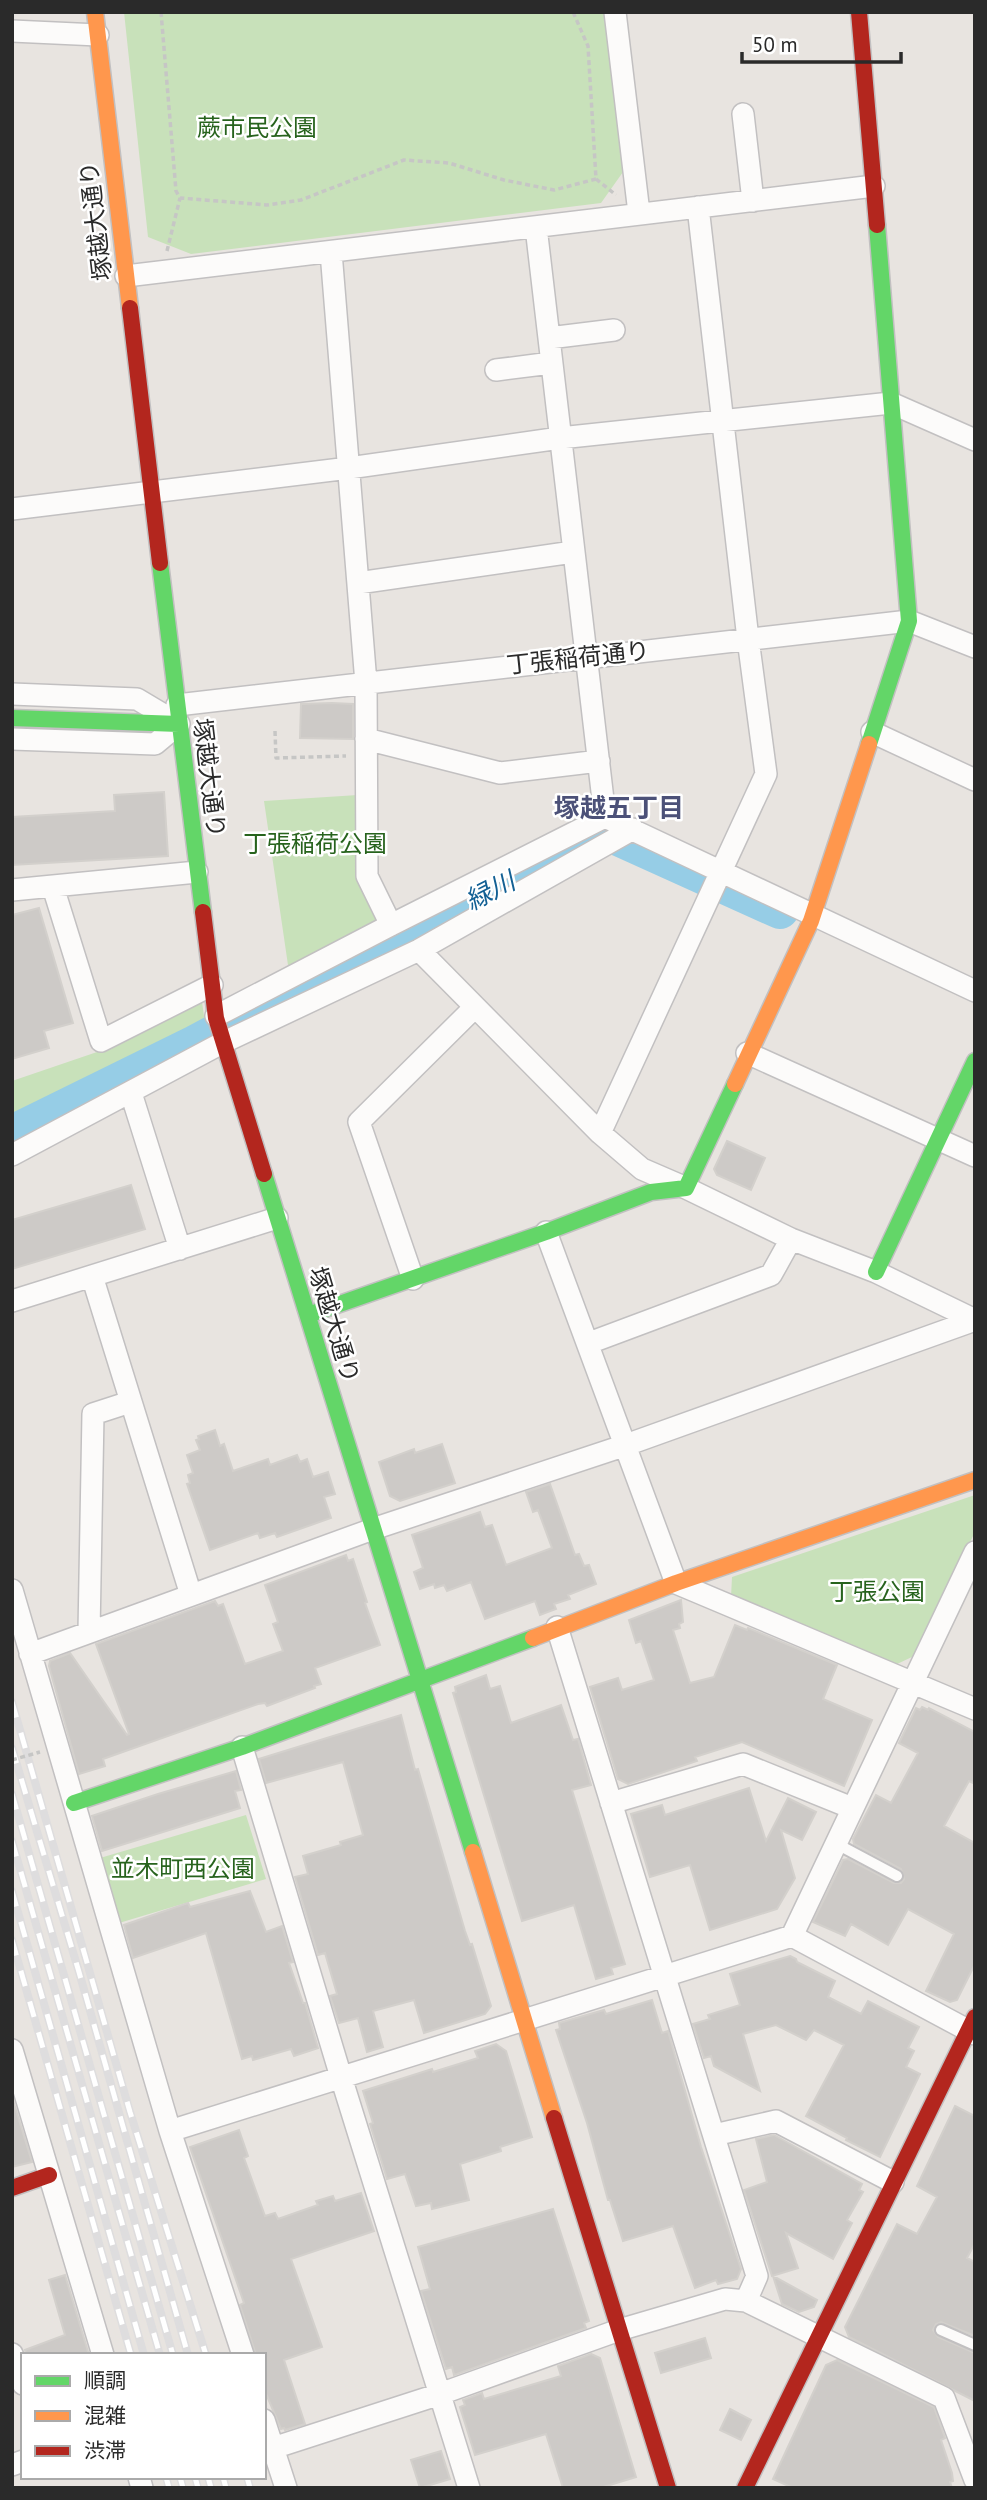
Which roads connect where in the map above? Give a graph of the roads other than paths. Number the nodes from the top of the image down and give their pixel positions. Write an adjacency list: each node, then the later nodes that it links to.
1 (95, 12): 5 (street, 塚越大通り)
2 (615, 12): 10 (street)
3 (859, 12): 7 (street)
4 (12, 31): 5 (street)
5 (98, 35): 13 (street, 塚越大通り)
6 (743, 114): 8 (street)
7 (874, 186): 8 (street); 18 (street)
8 (753, 201): 9 (street)
9 (698, 208): 10 (street); 19 (street)
10 (639, 213): 11 (street)
11 (536, 227): 12 (street); 15 (street)
12 (331, 252): 13 (street); 22 (street)
13 (126, 276): 23 (street, 塚越大通り)
14 (614, 330): 15 (street)
15 (548, 338): 16 (street)
16 (551, 363): 17 (street); 20 (street)
17 (496, 370)
18 (891, 403): 19 (street); 21 (street); 27 (street)
19 (723, 421): 20 (street); 28 (street)
20 (560, 438): 22 (street); 25 (street)
21 (975, 440)
22 (349, 468): 23 (street); 26 (street)
23 (151, 490): 24 (street); 33 (street, 塚越大通り)
24 (12, 509)
25 (573, 552): 26 (street); 30 (street)
26 (358, 583): 31 (street)
27 (909, 621): 28 (street, 丁張稲荷通り); 29 (street, 丁張稲荷通り); 35 (street)
28 (748, 639): 30 (street, 丁張稲荷通り); 43 (street)
29 (975, 646)
30 (586, 657): 31 (street, 丁張稲荷通り); 38 (street)
31 (366, 683): 33 (street, 丁張稲荷通り); 37 (street)
32 (12, 694): 33 (street)
33 (178, 715): 34 (street); 36 (street); 42 (street, 塚越大通り)
34 (12, 718)
35 (872, 732): 39 (street); 46 (street)
36 (12, 739)
37 (366, 747): 38 (street); 47 (street)
38 (598, 761): 40 (street)
39 (975, 780)
40 (605, 817): 41 (street); 47 (street)
41 (632, 830): 43 (street); 48 (street)
42 (197, 872): 44 (street); 49 (street, 塚越大通り)
43 (717, 877): 46 (street); 57 (street)
44 (53, 887): 45 (street); 49 (street)
45 (12, 890)
46 (812, 917): 50 (street); 54 (street)
47 (391, 925): 52 (street)
48 (419, 950): 51 (street); 53 (street)
49 (212, 985): 52 (street, 塚越大通り)
50 (975, 991)
51 (475, 1007): 57 (street); 68 (street)
52 (216, 1017): 53 (street, 塚越大通り)
53 (222, 1042): 56 (street); 62 (street, 塚越大通り)
54 (747, 1053): 58 (street); 61 (street)
55 (975, 1061): 58 (street)
56 (131, 1093): 59 (street); 65 (street)
57 (600, 1133): 61 (street)
58 (938, 1139): 60 (street); 66 (street)
59 (12, 1155)
60 (975, 1156)
61 (686, 1188): 63 (street); 64 (street)
62 (277, 1218): 65 (street); 70 (street, 塚越大通り)
63 (547, 1232): 68 (street); 72 (street)
64 (792, 1239): 66 (street); 72 (street)
65 (180, 1249): 67 (street)
66 (876, 1272): 71 (street)
67 (92, 1276): 69 (street); 73 (street)
68 (413, 1279): 70 (street)
69 (12, 1301)
70 (307, 1315): 76 (street, 塚越大通り)
71 (975, 1320): 74 (street)
72 (589, 1343): 74 (street)
73 (130, 1402): 80 (street); 82 (street)
74 (626, 1445): 76 (street); 78 (street)
75 (975, 1480): 78 (street)
76 (373, 1529): 80 (street); 84 (street, 塚越大通り)
77 (975, 1552): 85 (street)
78 (676, 1583): 81 (street); 85 (street)
79 (12, 1590): 83 (street)
80 (191, 1595): 82 (street)
81 (557, 1628): 84 (street); 89 (street)
82 (89, 1632): 83 (street)
83 (30, 1654): 88 (street)
84 (419, 1682): 87 (street); 95 (street, 塚越大通り)
85 (911, 1682): 86 (street); 90 (street)
86 (975, 1709)
87 (242, 1747): 88 (street); 98 (street)
88 (74, 1803): 99 (street)
89 (611, 1803): 90 (street); 94 (street)
90 (852, 1808): 91 (street)
91 (835, 1843): 92 (lane); 93 (street)
92 (897, 1876)
93 (792, 1936): 94 (street); 96 (street)
94 (665, 1974): 95 (street); 100 (street)
95 (523, 2019): 98 (street); 105 (street, 塚越大通り)
96 (973, 2027): 102 (street)
97 (12, 2050): 101 (street)
98 (341, 2077): 99 (street); 113 (street)
99 (170, 2131): 110 (street)
100 (714, 2135): 102 (street); 104 (street)
101 (49, 2175): 103 (street); 109 (street)
102 (893, 2182): 107 (street)
103 (12, 2188)
104 (746, 2301): 105 (street); 107 (street)
105 (619, 2330): 113 (street); 120 (street, 塚越大通り)
106 (941, 2330): 108 (lane)
107 (818, 2337): 115 (street); 121 (street)
108 (975, 2345)
109 (102, 2353)
110 (242, 2353)
111 (12, 2354): 112 (street)
112 (21, 2379)
113 (440, 2393): 116 (street); 119 (street)
114 (266, 2426): 116 (street)
115 (966, 2432): 117 (street)
116 (273, 2448): 118 (street)
117 (975, 2480)
118 (286, 2488)
119 (469, 2488)
120 (668, 2488)
121 (745, 2488)

